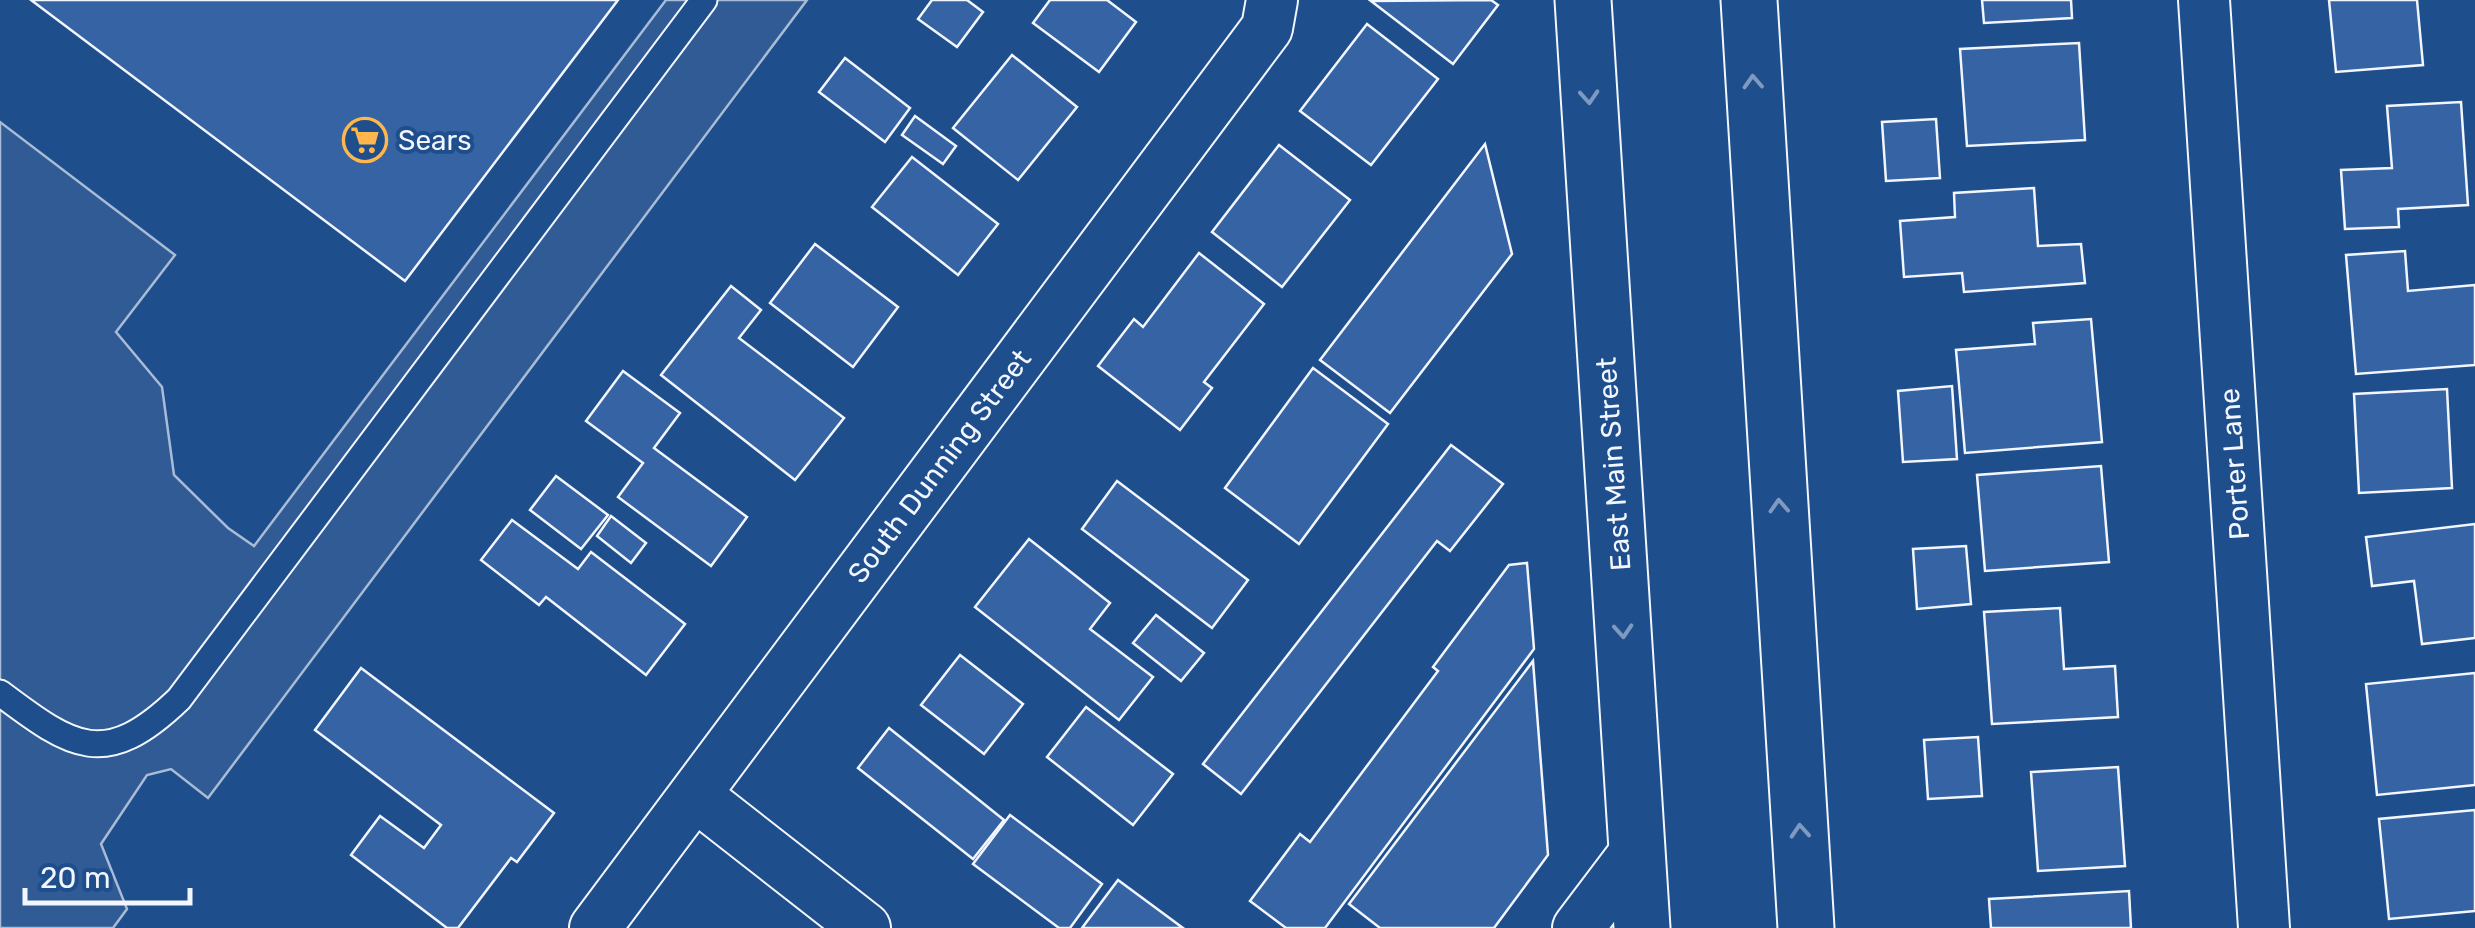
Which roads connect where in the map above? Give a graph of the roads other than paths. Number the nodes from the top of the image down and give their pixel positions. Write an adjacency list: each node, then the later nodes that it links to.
1 (704, 0): 6 (lane)
2 (1272, 0): 7 (street, South Dunning Street)
3 (1583, 0): 8 (main road, East Main Street, one-way to 8)
4 (1749, 0): 13 (main road, one-way to 4)
5 (2204, 0): 14 (street, Porter Lane)
6 (0, 693)
7 (695, 795): 9 (street, South Dunning Street); 10 (street)
8 (1636, 850): 11 (street); 12 (main road, East Main Street)
9 (595, 928)
10 (865, 928)
11 (1578, 928)
12 (1642, 928)
13 (1806, 928)
14 (2264, 928)

